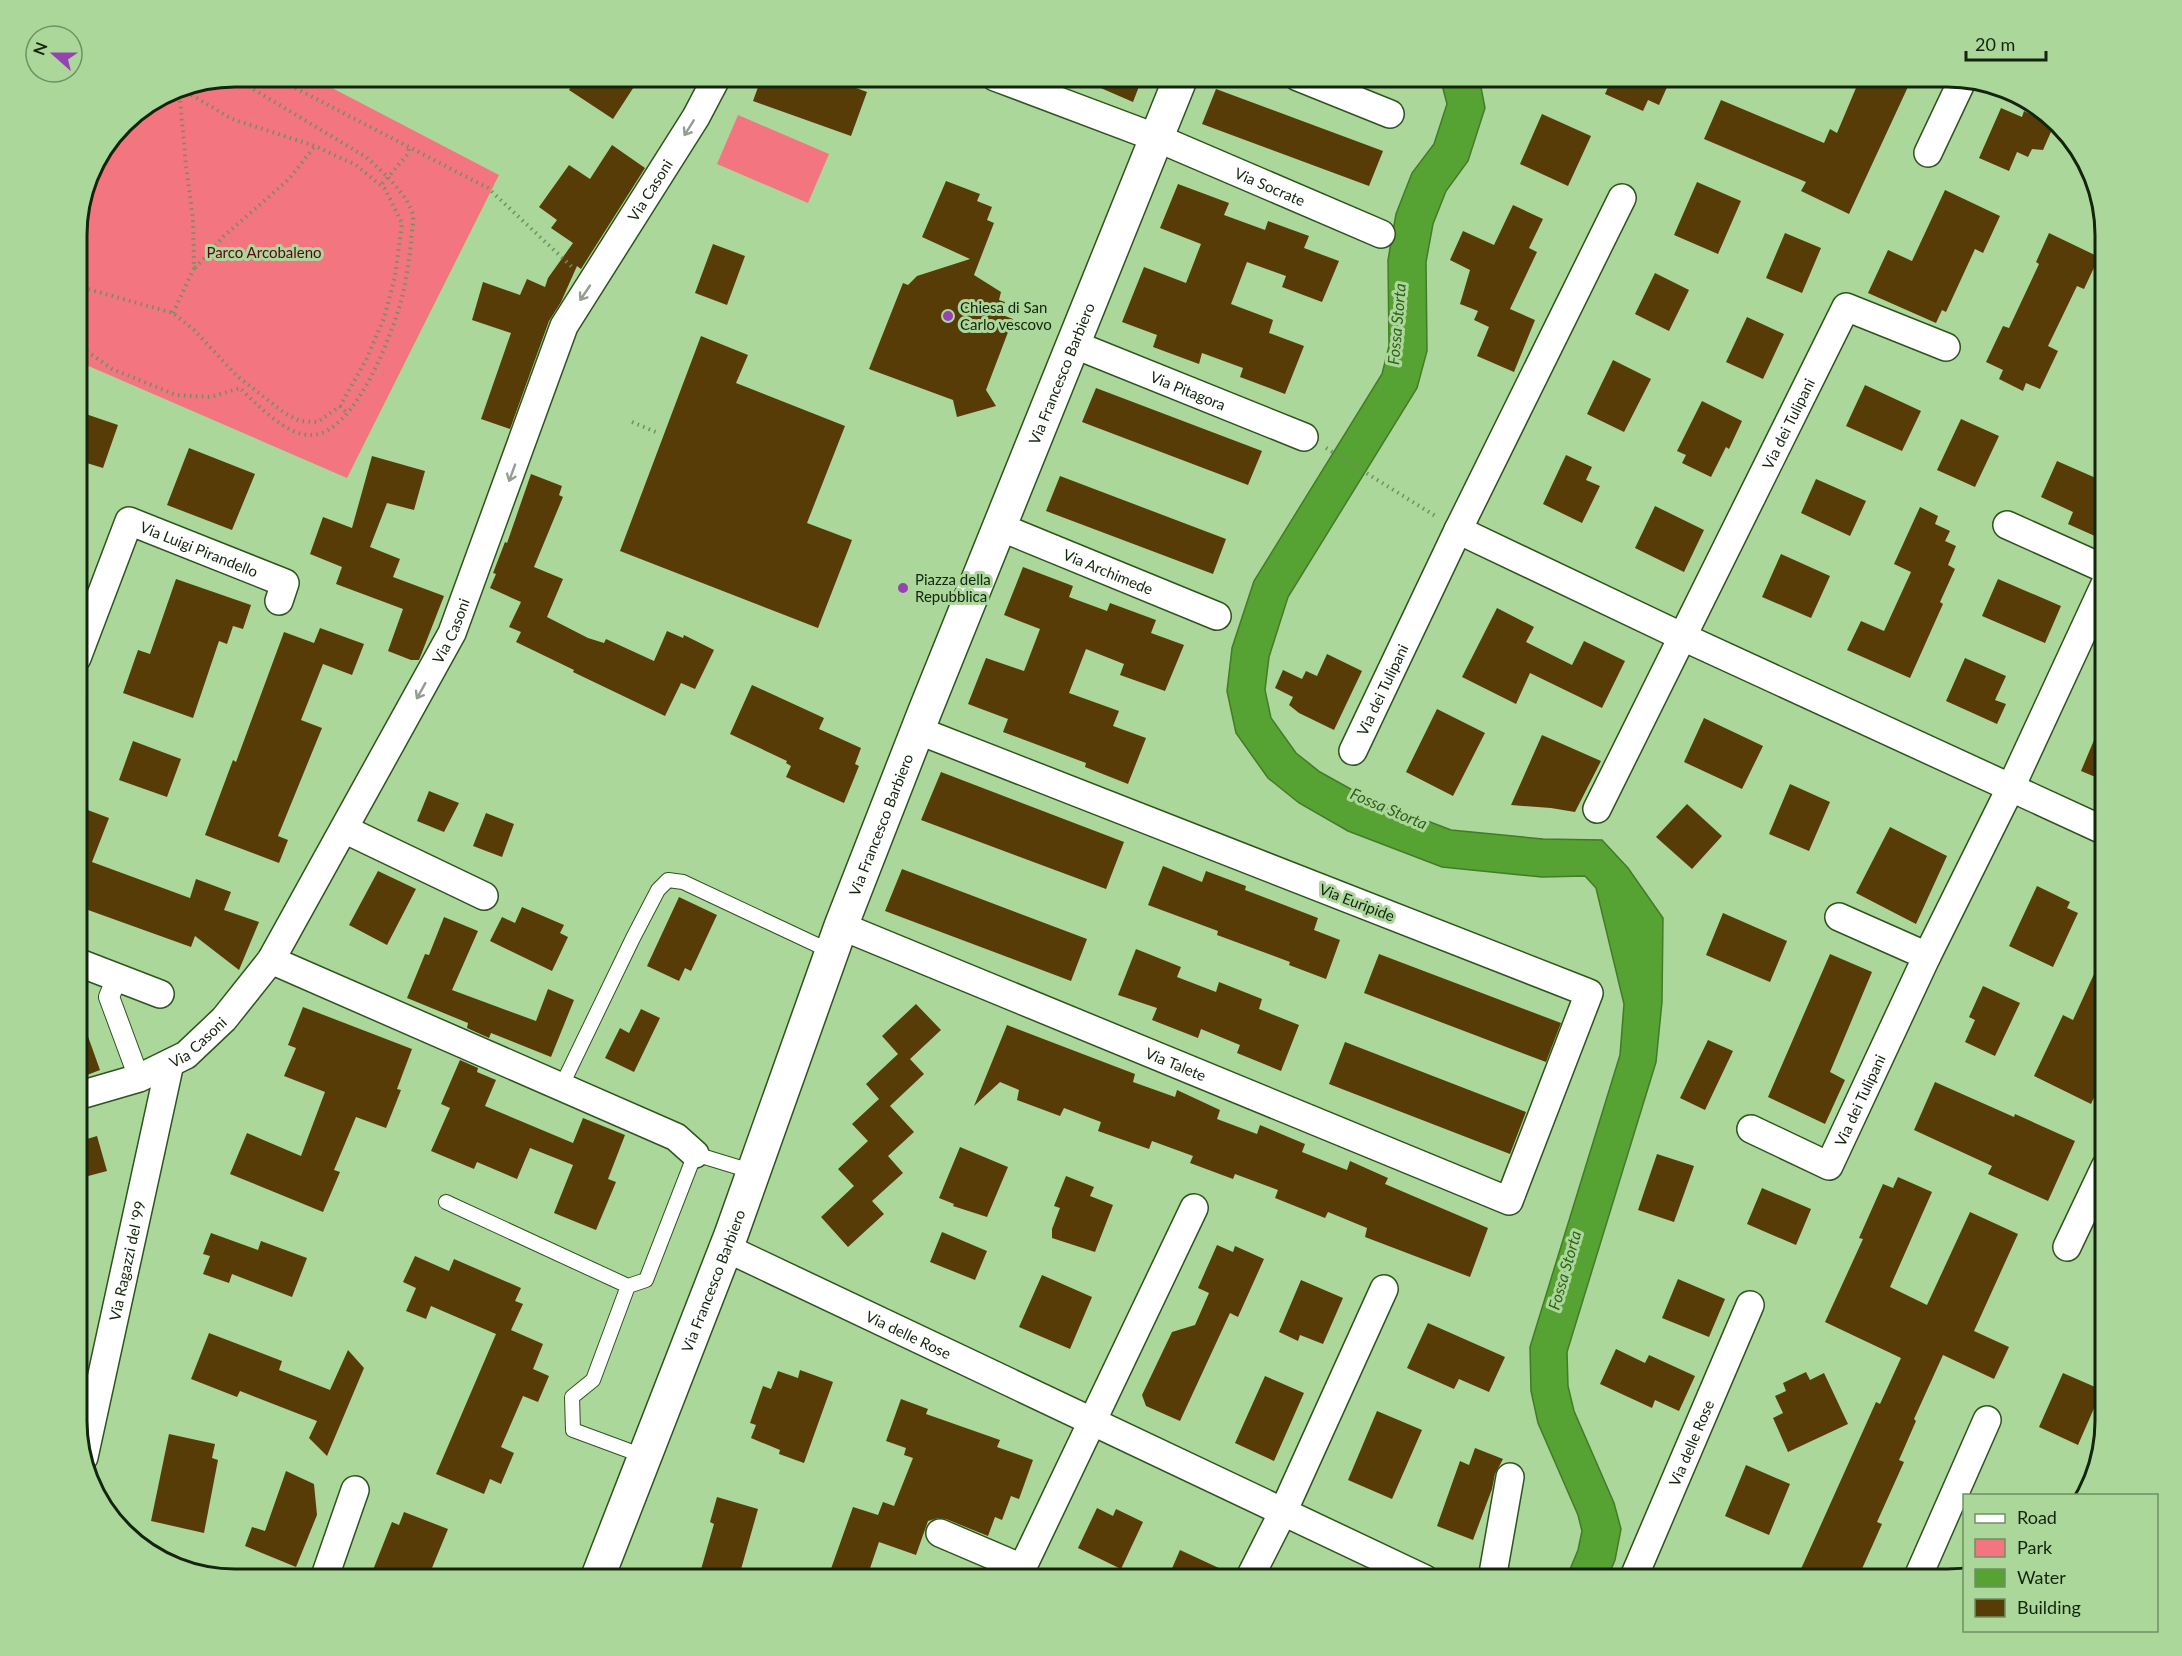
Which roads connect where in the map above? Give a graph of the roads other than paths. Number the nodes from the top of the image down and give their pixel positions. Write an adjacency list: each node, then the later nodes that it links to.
1 (711, 87): 28 (street, Via Casoni, one-way to 28)
2 (1024, 87): 7 (street, Via Socrate)
3 (1176, 87): 7 (street, Via Francesco Barbiero)
4 (1325, 87): 6 (street)
5 (1959, 88): 8 (street)
6 (1390, 114)
7 (1157, 138): 10 (street, Via Socrate); 11 (street, Via Francesco Barbiero)
8 (1928, 153)
9 (1622, 198): 16 (street, Via dei Tulipani)
10 (1380, 234)
11 (1073, 344): 13 (street, Via Pitagora); 15 (street, Via Francesco Barbiero)
12 (1946, 347): 22 (street, Via dei Tulipani)
13 (1315, 443)
14 (2007, 525): 17 (street)
15 (1000, 527): 20 (street, Via Archimede); 23 (street, Via Francesco Barbiero)
16 (1458, 530): 22 (street); 24 (street, Via dei Tulipani)
17 (2095, 564)
18 (279, 601): 21 (street, Via Luigi Pirandello)
19 (2095, 608): 25 (street, Via dei Tulipani)
20 (1216, 616)
21 (87, 632)
22 (1683, 637): 25 (street); 26 (street, Via dei Tulipani)
23 (917, 730): 31 (street, Via Francesco Barbiero); 45 (street, Via Euripide)
24 (1353, 751)
25 (2011, 788): 27 (street); 32 (street, Via dei Tulipani)
26 (1598, 809)
27 (2095, 826)
28 (344, 829): 29 (street); 33 (street, Via Casoni)
29 (484, 896)
30 (1839, 917): 32 (street)
31 (837, 939): 39 (lane); 43 (street, Via Francesco Barbiero); 45 (street, Via Talete)
32 (1927, 956): 41 (street, Via dei Tulipani)
33 (271, 960): 37 (street, Via Casoni); 39 (street)
34 (87, 966): 35 (street)
35 (117, 977): 36 (street); 38 (street)
36 (160, 994)
37 (170, 1063): 38 (street, Via Casoni); 55 (street, Via Ragazzi del '99)
38 (139, 1078): 40 (street, Via Casoni)
39 (561, 1087): 42 (street)
40 (87, 1093)
41 (1751, 1129)
42 (695, 1154): 43 (lane); 50 (lane)
43 (754, 1172): 49 (street, Via Francesco Barbiero)
44 (2095, 1190): 48 (street)
45 (1509, 1201)
46 (446, 1202): 50 (lane)
47 (1194, 1208): 54 (street)
48 (2067, 1247)
49 (726, 1248): 54 (street, Via delle Rose); 56 (street, Via Francesco Barbiero)
50 (628, 1286): 56 (lane)
51 (1384, 1289): 59 (street)
52 (1750, 1305): 68 (street, Via delle Rose)
53 (1987, 1420): 69 (street)
54 (1092, 1422): 59 (street, Via delle Rose); 64 (street)
55 (88, 1438)
56 (646, 1457): 62 (street, Via Francesco Barbiero)
57 (1510, 1477): 67 (street)
58 (355, 1490): 61 (street)
59 (1283, 1512): 65 (street); 66 (street, Via delle Rose)
60 (940, 1533): 63 (street)
61 (328, 1569)
62 (601, 1569)
63 (1009, 1569)
64 (1021, 1569)
65 (1254, 1569)
66 (1402, 1569)
67 (1494, 1569)
68 (1638, 1569)
69 (1922, 1569)

